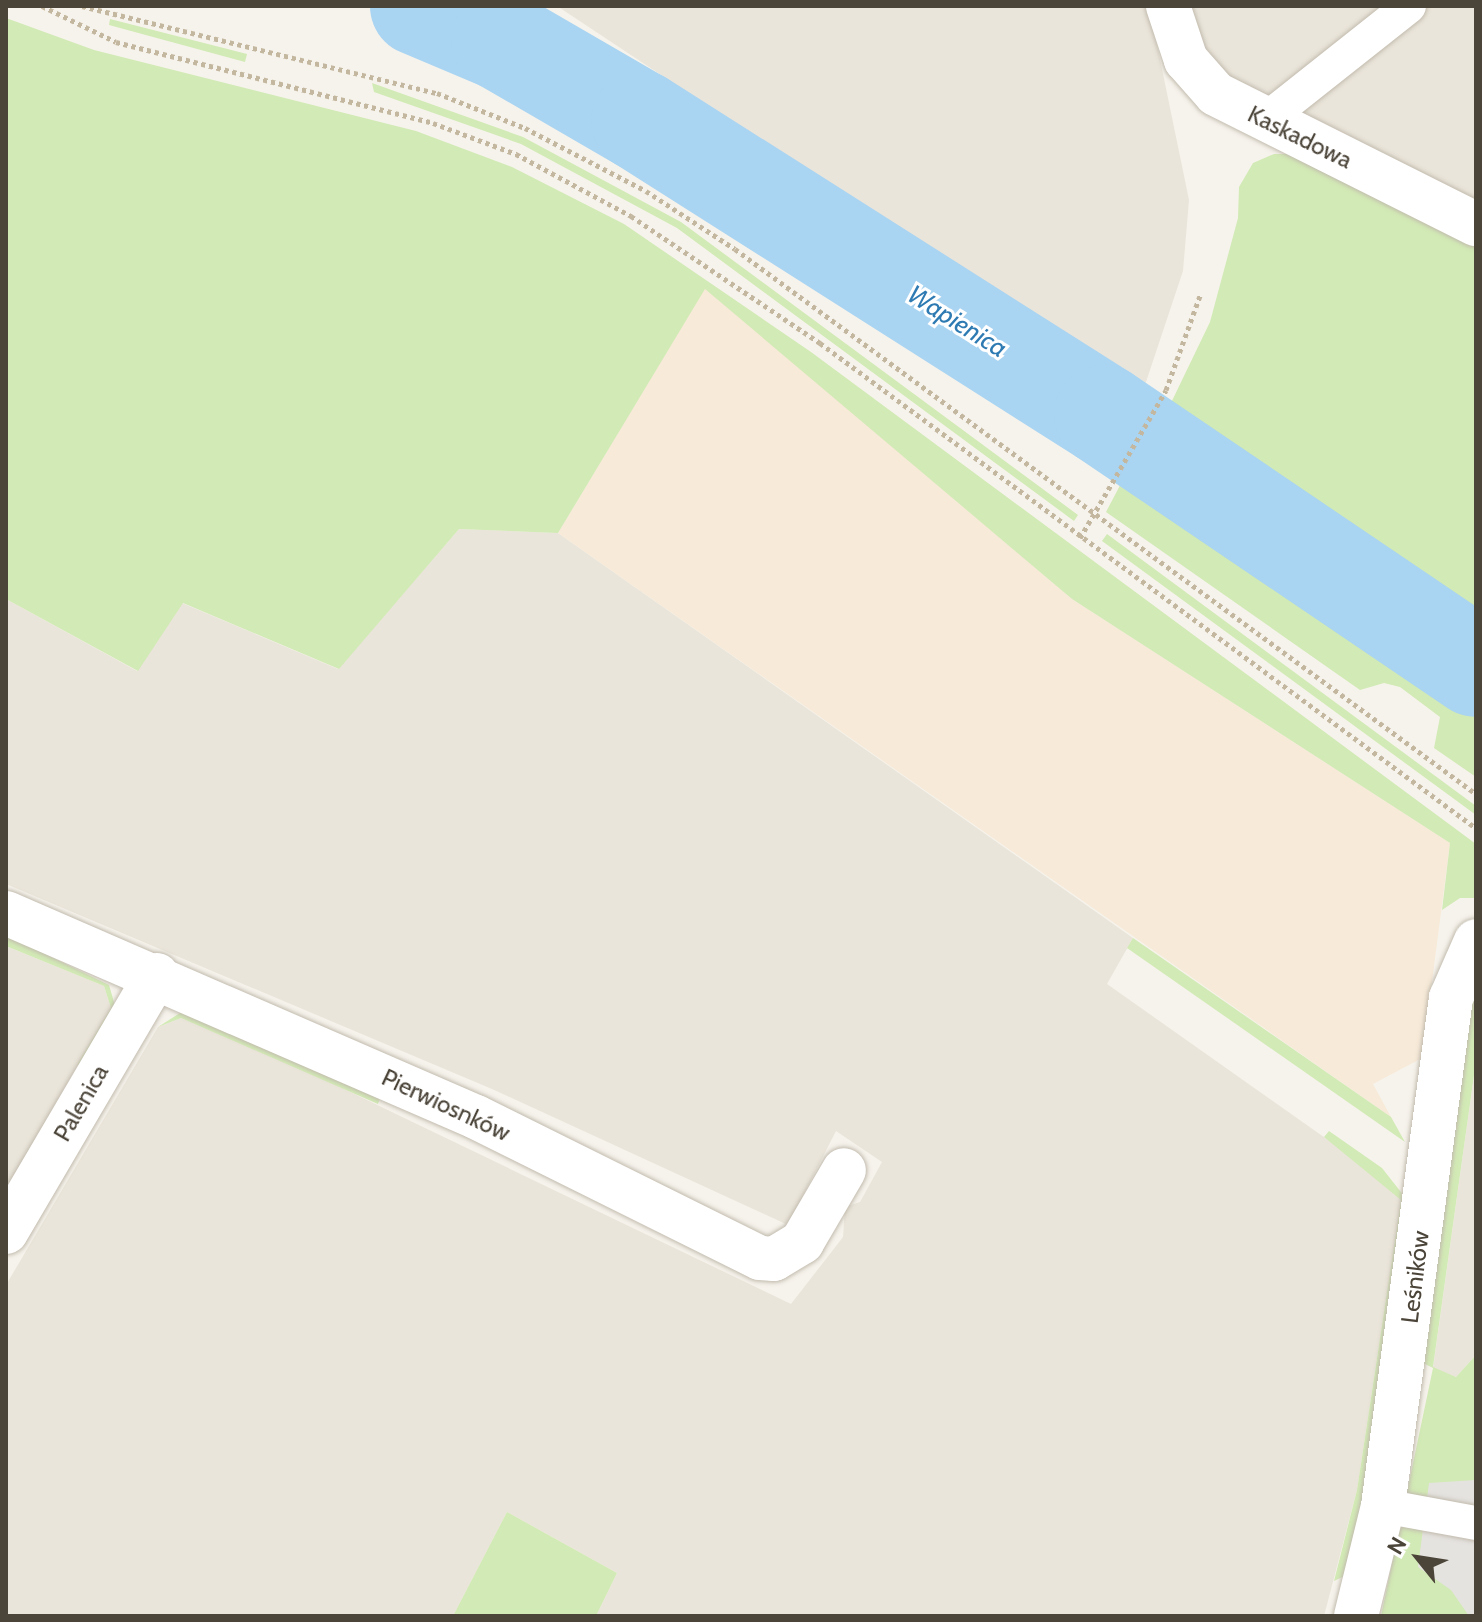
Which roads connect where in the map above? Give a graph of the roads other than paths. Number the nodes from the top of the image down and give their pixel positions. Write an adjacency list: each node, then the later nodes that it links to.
1 (1168, 6): 3 (street, Kaskadowa)
2 (1409, 6): 3 (lane)
3 (1264, 121): 4 (street, Kaskadowa)
4 (1476, 224)
5 (6, 913): 7 (street, Pierwiosnków)
6 (1476, 941): 10 (street, Leśników)
7 (157, 975): 8 (street, Pierwiosnków); 9 (street, Palenica)
8 (844, 1170)
9 (6, 1232)
10 (1383, 1506): 11 (lane); 12 (street, Leśników)
11 (1476, 1523)
12 (1356, 1616)

